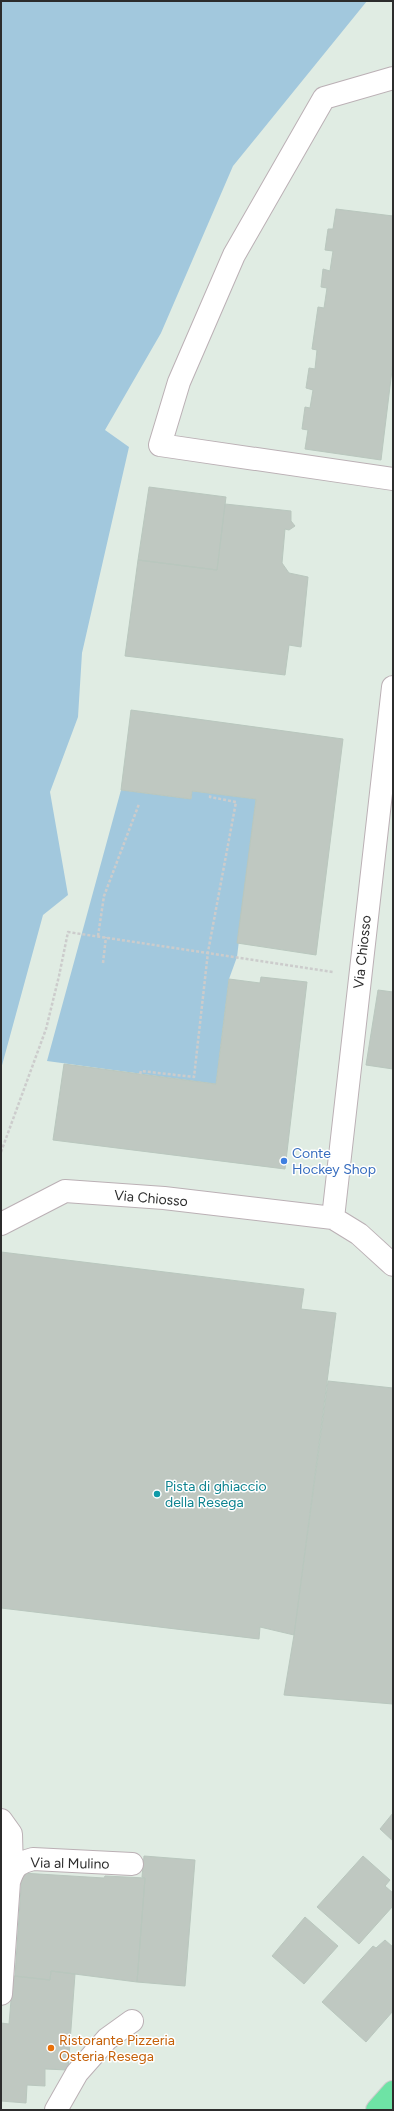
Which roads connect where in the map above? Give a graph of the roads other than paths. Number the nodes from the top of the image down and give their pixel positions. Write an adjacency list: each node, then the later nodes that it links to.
1 (393, 78): 2 (street)
2 (393, 479)
3 (393, 687): 4 (street, Via Chiosso)
4 (333, 1218): 5 (street, Via Chiosso); 6 (street, Via Chiosso)
5 (1, 1224)
6 (393, 1265)
7 (1, 1820): 9 (street, Via al Mulino)
8 (132, 1864): 9 (street, Via al Mulino)
9 (12, 1872): 10 (street, Via al Mulino)
10 (1, 1994)
11 (132, 2022): 13 (street)
12 (393, 2092): 14 (main road)
13 (56, 2110)
14 (378, 2110)

